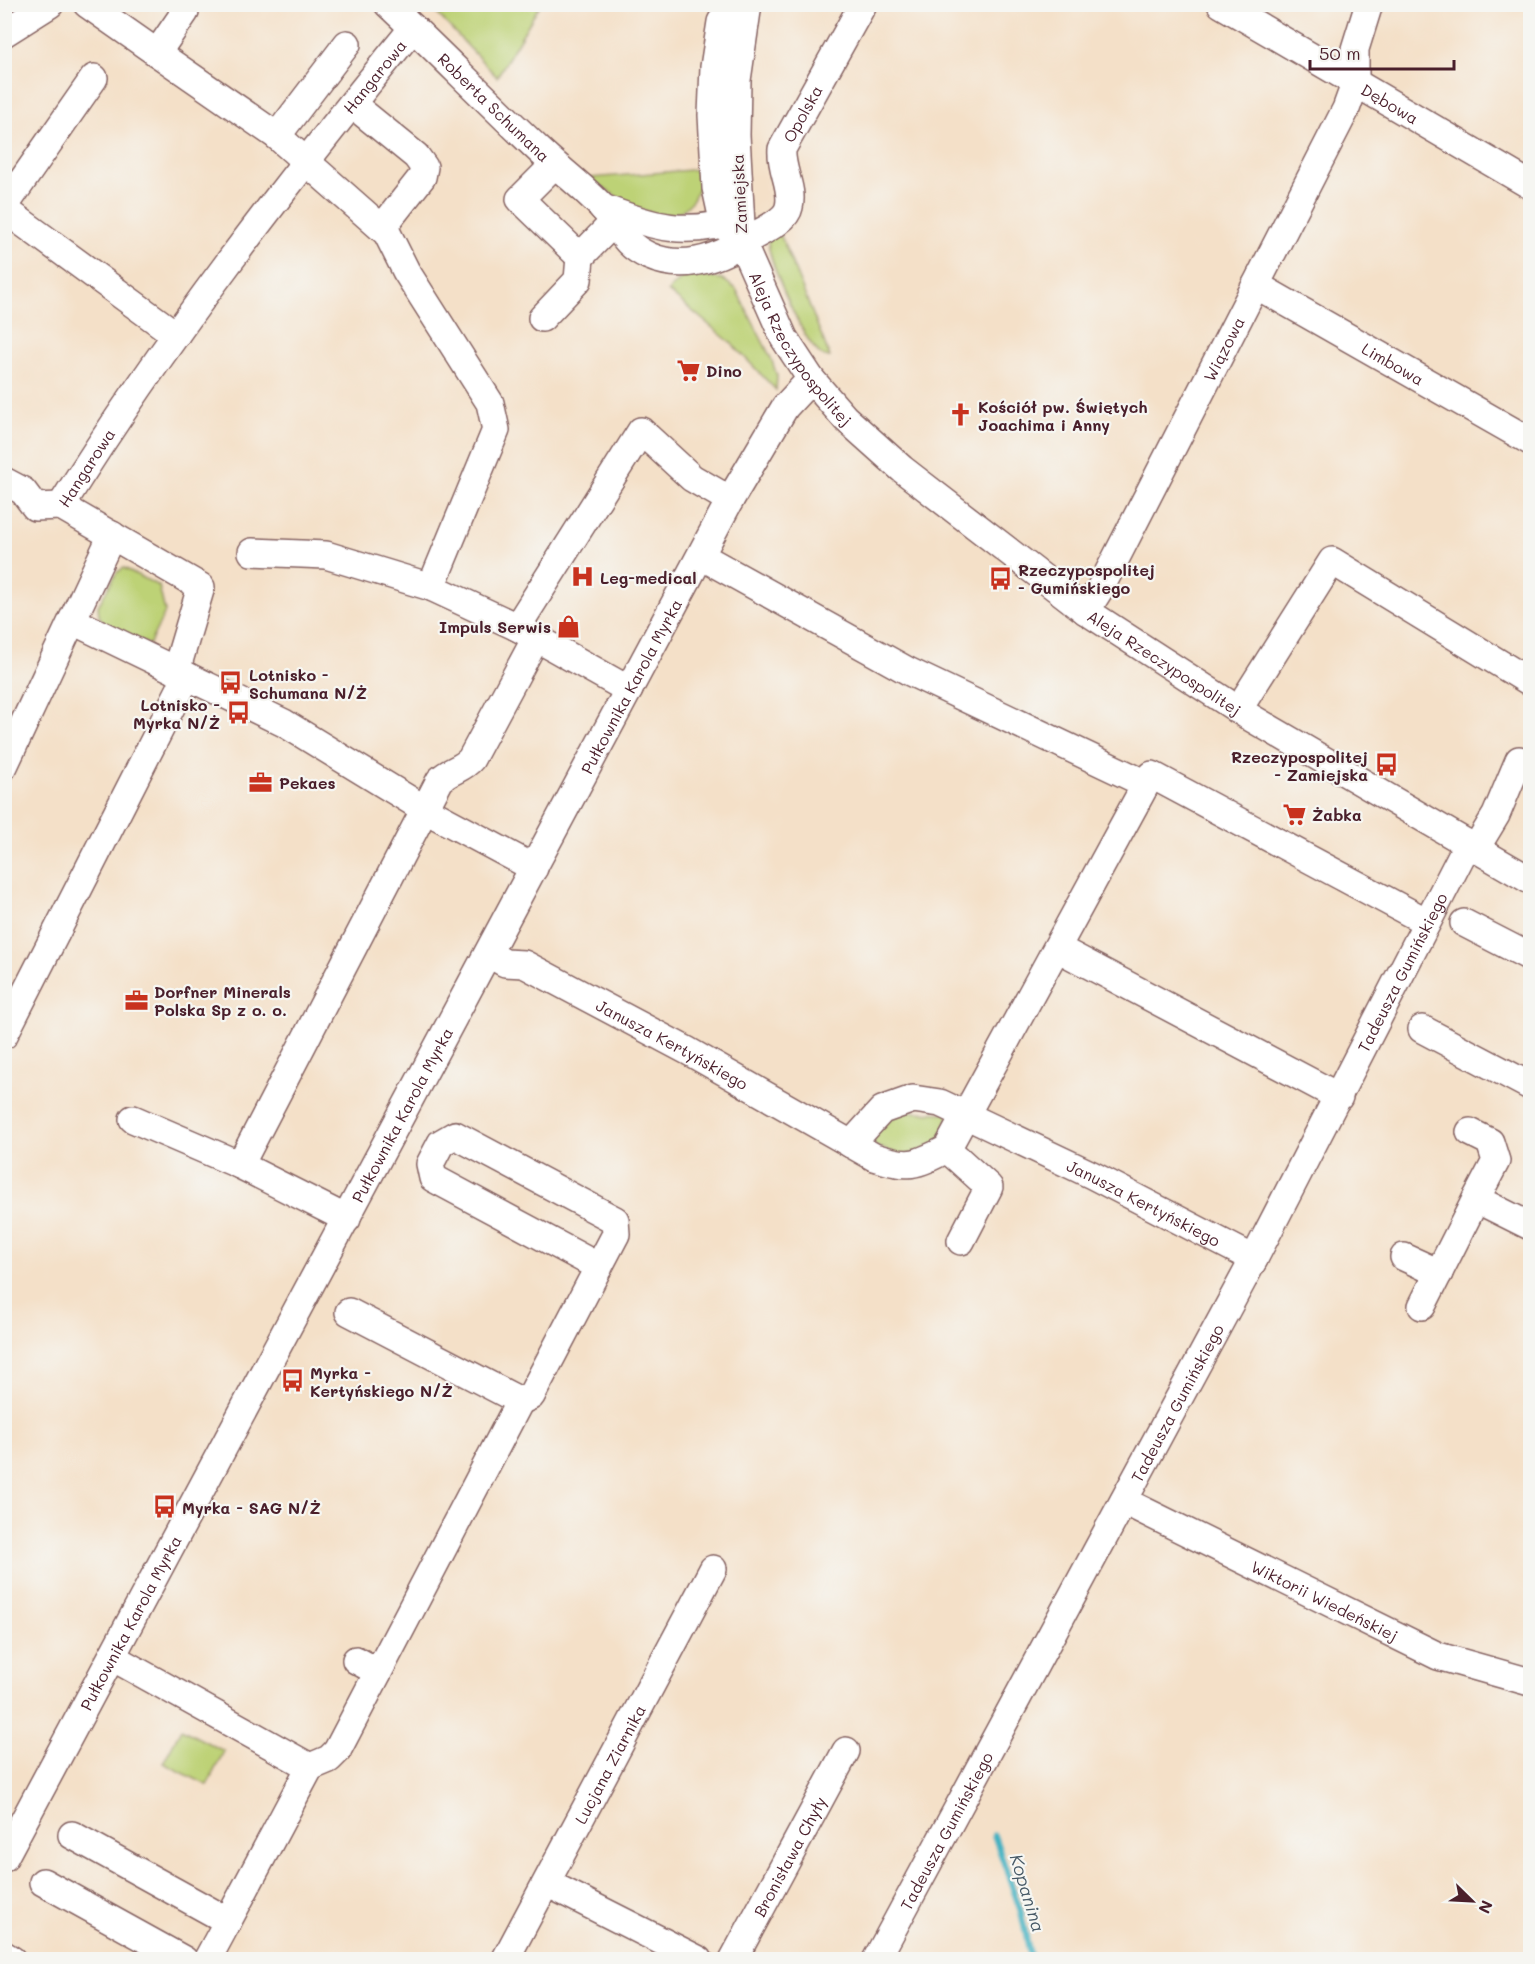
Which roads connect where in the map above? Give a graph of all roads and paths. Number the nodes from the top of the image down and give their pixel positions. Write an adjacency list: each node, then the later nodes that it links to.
1 (50, 4): 11 (street)
2 (87, 4): 13 (street)
3 (388, 4): 10 (street, Roberta Schumana)
4 (731, 4): 24 (street, Zamiejska)
5 (748, 4): 24 (street, Zamiejska)
6 (863, 4): 24 (street, Opolska)
7 (1221, 4): 15 (street, Dębowa)
8 (1368, 4): 15 (street, Wiązowa)
9 (185, 12): 13 (street)
10 (413, 28): 16 (street, Hangarowa); 19 (street, Roberta Schumana)
11 (4, 33)
12 (347, 44): 17 (street)
13 (157, 53): 17 (street)
14 (94, 78): 21 (street)
15 (1354, 84): 20 (street, Dębowa); 26 (street, Wiązowa)
16 (352, 104): 18 (street, Hangarowa); 23 (street)
17 (277, 136): 18 (street)
18 (307, 162): 23 (street); 28 (street, Hangarowa)
19 (554, 165): 22 (street, Roberta Schumana); 25 (street)
20 (1530, 185)
21 (4, 208): 28 (street)
22 (608, 215): 24 (street, Roberta Schumana); 25 (street)
23 (382, 228): 37 (street)
24 (736, 229): 29 (street, Aleja Rzeczypospolitej)
25 (580, 257): 27 (street)
26 (1256, 285): 30 (street, Limbowa); 38 (street, Wiązowa)
27 (542, 318)
28 (176, 334): 33 (street, Hangarowa)
29 (811, 379): 32 (street, Pułkownika Karola Myrka); 38 (street, Aleja Rzeczypospolitej)
30 (1530, 441)
31 (4, 482): 33 (street)
32 (730, 500): 36 (street, Pułkownika Karola Myrka); 40 (street)
33 (61, 506): 34 (street, Hangarowa)
34 (112, 535): 39 (street); 41 (street, Hangarowa)
35 (252, 552): 37 (street)
36 (701, 556): 43 (street, Pułkownika Karola Myrka); 47 (street)
37 (431, 587): 40 (street)
38 (1086, 611): 44 (street, Aleja Rzeczypospolitej)
39 (73, 621): 41 (street); 45 (street)
40 (526, 633): 43 (street); 48 (street)
41 (181, 674): 48 (street); 58 (street)
42 (1530, 682): 44 (street)
43 (629, 690): 50 (street, Pułkownika Karola Myrka)
44 (1238, 710): 49 (street, Aleja Rzeczypospolitej)
45 (8, 751)
46 (1519, 760): 49 (street, Tadeusza Gumińskiego)
47 (1146, 784): 52 (street); 54 (street)
48 (426, 810): 50 (street); 66 (street)
49 (1472, 845): 51 (street, Aleja Rzeczypospolitej); 52 (street, Tadeusza Gumińskiego)
50 (534, 868): 55 (street, Pułkownika Karola Myrka)
51 (1530, 880)
52 (1427, 922): 60 (street, Tadeusza Gumińskiego)
53 (1464, 923): 56 (street)
54 (1059, 949): 60 (street); 61 (street)
55 (489, 954): 64 (street, Janusza Kertyńskiego); 68 (street, Pułkownika Karola Myrka)
56 (1530, 957)
57 (1422, 1029): 59 (street)
58 (4, 1035)
59 (1530, 1086)
60 (1339, 1097): 72 (street, Tadeusza Gumińskiego)
61 (968, 1114): 64 (street, Janusza Kertyńskiego); 65 (street); 72 (street, Janusza Kertyńskiego)
62 (133, 1119): 66 (street)
63 (1470, 1132): 67 (street)
64 (851, 1144): 65 (street, Janusza Kertyńskiego)
65 (947, 1149): 70 (street)
66 (240, 1165): 68 (street)
67 (1487, 1204): 69 (street); 74 (street)
68 (347, 1219): 80 (street, Pułkownika Karola Myrka)
69 (1530, 1226)
70 (961, 1241)
71 (1404, 1257): 74 (street)
72 (1254, 1259): 78 (street, Tadeusza Gumińskiego)
73 (599, 1267): 73 (street); 77 (street)
74 (1439, 1274): 75 (street)
75 (1422, 1306)
76 (349, 1312): 77 (street)
77 (520, 1401): 83 (street)
78 (1124, 1501): 81 (street, Wiktorii Wiedeńskiej); 96 (street, Tadeusza Gumińskiego)
79 (713, 1569): 87 (street, Lucjana Ziarnika)
80 (112, 1657): 83 (street); 85 (street, Pułkownika Karola Myrka)
81 (1530, 1682)
82 (846, 1751): 95 (street, Bronisława Chyły)
83 (310, 1767): 88 (street)
84 (72, 1835): 88 (street)
85 (4, 1858)
86 (43, 1882): 91 (street)
87 (547, 1882): 93 (street, Lucjana Ziarnika); 94 (street)
88 (228, 1921): 92 (street)
89 (4, 1955): 90 (street)
90 (12, 1959)
91 (184, 1959)
92 (207, 1959)
93 (505, 1959)
94 (699, 1959)
95 (733, 1959)
96 (876, 1959)

